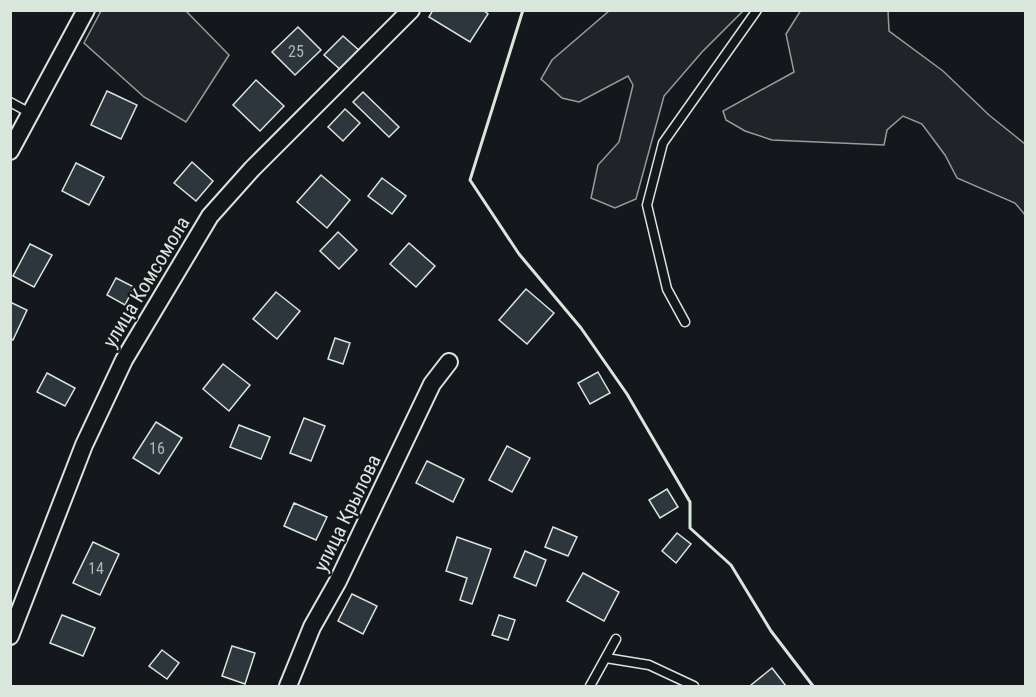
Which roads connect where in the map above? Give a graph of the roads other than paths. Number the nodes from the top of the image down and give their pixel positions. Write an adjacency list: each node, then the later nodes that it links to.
1 (86, 10): 5 (street)
2 (411, 10): 9 (street, улица Комсомола)
3 (757, 10): 7 (lane)
4 (10, 102): 5 (lane)
5 (30, 113): 6 (street)
6 (10, 151)
7 (685, 322)
8 (450, 362): 12 (street, улица Крылова)
9 (10, 636)
10 (616, 639): 11 (lane)
11 (606, 658): 13 (lane); 14 (lane)
12 (288, 687)
13 (590, 687)
14 (694, 687)

